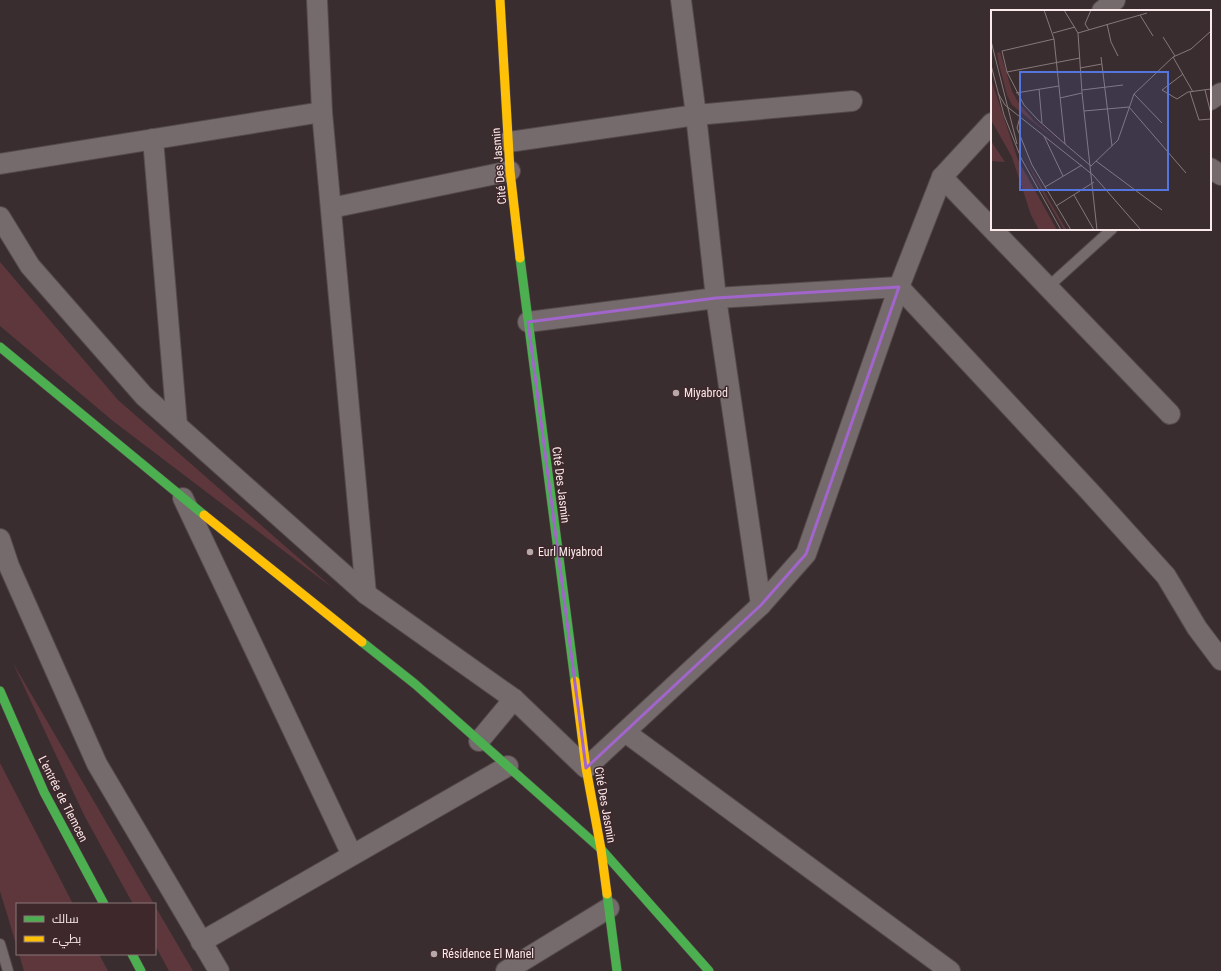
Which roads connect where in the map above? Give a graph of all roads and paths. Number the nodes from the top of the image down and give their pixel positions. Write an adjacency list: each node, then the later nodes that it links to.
1 (317, 0): 9 (street)
2 (500, 0): 13 (main road, Cité Des Jasmin)
3 (681, 0): 10 (street)
4 (1115, 0): 5 (street)
5 (1103, 10)
6 (1221, 93): 7 (street)
7 (1211, 99)
8 (852, 100): 10 (street)
9 (322, 112): 12 (street); 19 (street)
10 (696, 115): 13 (street); 26 (street)
11 (991, 124): 18 (street)
12 (153, 139): 14 (street); 30 (street)
13 (508, 142): 16 (main road, Cité Des Jasmin)
14 (0, 164)
15 (1211, 169): 17 (street)
16 (510, 171): 19 (street); 27 (main road, Cité Des Jasmin)
17 (1221, 175)
18 (942, 177): 21 (street); 24 (street)
19 (331, 208): 33 (street)
20 (0, 217): 30 (street)
21 (991, 228)
22 (993, 230): 25 (street)
23 (1111, 230): 25 (lane)
24 (899, 286): 26 (street); 34 (street); 35 (street)
25 (1048, 287): 29 (street)
26 (716, 298): 27 (street); 34 (street)
27 (528, 322): 43 (main road, Cité Des Jasmin)
28 (4, 354): 31 (main road)
29 (1170, 414)
30 (177, 425): 33 (street)
31 (183, 498): 41 (main road); 45 (street)
32 (0, 539): 48 (street)
33 (366, 594): 38 (street)
34 (760, 605): 40 (street)
35 (1221, 660)
36 (0, 684): 39 (main road, L'entrée de Tlemcen)
37 (0, 692): 39 (main road, L'entrée de Tlemcen)
38 (514, 699): 41 (street); 43 (street)
39 (4, 703): 46 (main road, L'entrée de Tlemcen)
40 (625, 732): 43 (street); 57 (street)
41 (479, 741): 42 (main road)
42 (508, 766): 44 (main road); 45 (street)
43 (586, 768): 44 (main road, Cité Des Jasmin)
44 (601, 849): 47 (main road, Cité Des Jasmin); 56 (main road)
45 (352, 855): 48 (street)
46 (103, 903)
47 (609, 908): 54 (street); 55 (main road, Cité Des Jasmin)
48 (201, 942): 53 (street)
49 (0, 944): 51 (lane)
50 (133, 955): 52 (main road)
51 (8, 971)
52 (141, 971)
53 (219, 971)
54 (506, 971)
55 (617, 971)
56 (709, 971)
57 (950, 971)

